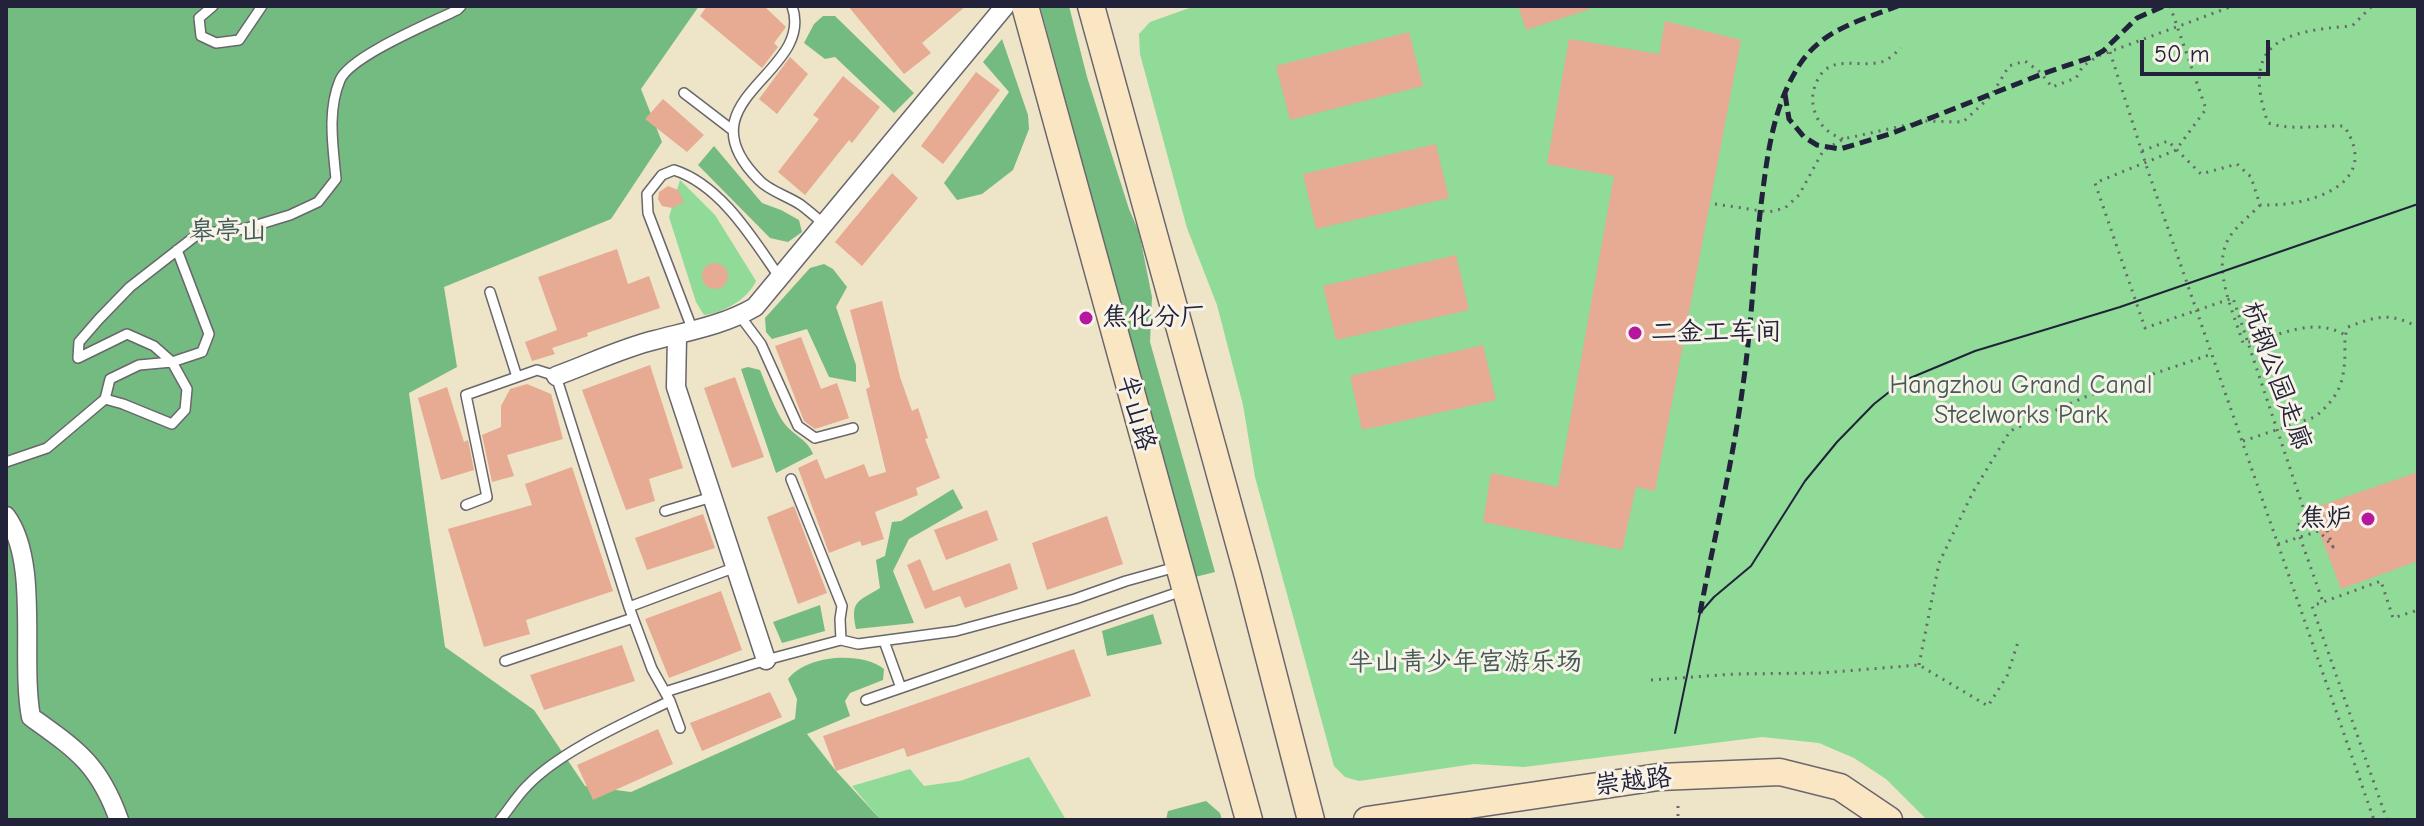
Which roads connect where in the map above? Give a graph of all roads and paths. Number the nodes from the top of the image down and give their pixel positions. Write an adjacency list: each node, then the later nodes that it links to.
1 (213, 6): 2 (lane)
2 (262, 6)
3 (461, 6): 20 (lane)
4 (792, 6): 14 (lane)
5 (1005, 6): 19 (street)
6 (1025, 6): 43 (main road, 半山路)
7 (2170, 6): 40 (path, 杭钢公园走廊, bridge)
8 (2233, 6): 12 (path)
9 (2372, 6): 18 (path)
10 (1095, 7): 63 (main road)
11 (1901, 48): 15 (path)
12 (2110, 52): 15 (path); 16 (path)
13 (684, 93): 14 (lane)
14 (731, 129): 19 (lane)
15 (1843, 139): 17 (path)
16 (2142, 151): 18 (path); 27 (path)
17 (1715, 204)
18 (2260, 205): 26 (path)
19 (825, 225): 21 (street)
20 (177, 250): 28 (lane); 28 (lane)
21 (780, 278): 23 (street); 25 (lane)
22 (490, 292): 30 (lane)
23 (740, 316): 25 (street); 32 (lane)
24 (2418, 327): 26 (path)
25 (685, 334): 29 (street); 36 (street)
26 (2345, 335): 33 (path)
27 (2212, 354): 33 (path); 53 (path)
28 (172, 362): 31 (lane); 31 (lane)
29 (556, 376): 30 (lane); 45 (lane)
30 (517, 377): 37 (lane)
31 (105, 399): 34 (lane)
32 (853, 428)
33 (2242, 442): 41 (path)
34 (6, 462)
35 (791, 479): 49 (lane)
36 (712, 497): 38 (lane); 42 (street)
37 (466, 505)
38 (665, 511)
39 (6, 516): 60 (street)
40 (2307, 519): 41 (path, bridge); 44 (path, bridge)
41 (2278, 544): 67 (path)
42 (736, 567): 45 (lane); 51 (street)
43 (1182, 578): 50 (lane); 55 (lane); 62 (main road, 半山路)
44 (2323, 602): 46 (path); 68 (path)
45 (629, 607): 47 (lane)
46 (2418, 610)
47 (633, 618): 52 (lane); 56 (lane)
48 (2019, 639): 53 (path)
49 (841, 640): 50 (lane); 51 (lane)
50 (884, 641): 55 (lane)
51 (766, 660): 56 (lane)
52 (505, 661)
53 (1919, 665): 54 (path)
54 (1651, 680)
55 (901, 688): 57 (lane)
56 (668, 697): 58 (lane); 61 (lane)
57 (866, 700)
58 (680, 728)
59 (1678, 806): 65 (path)
60 (119, 820)
61 (500, 820)
62 (1249, 820)
63 (1311, 820)
64 (1367, 820): 66 (main road, 崇越路)
65 (1678, 820)
66 (1889, 820)
67 (2374, 820)
68 (2387, 820)

